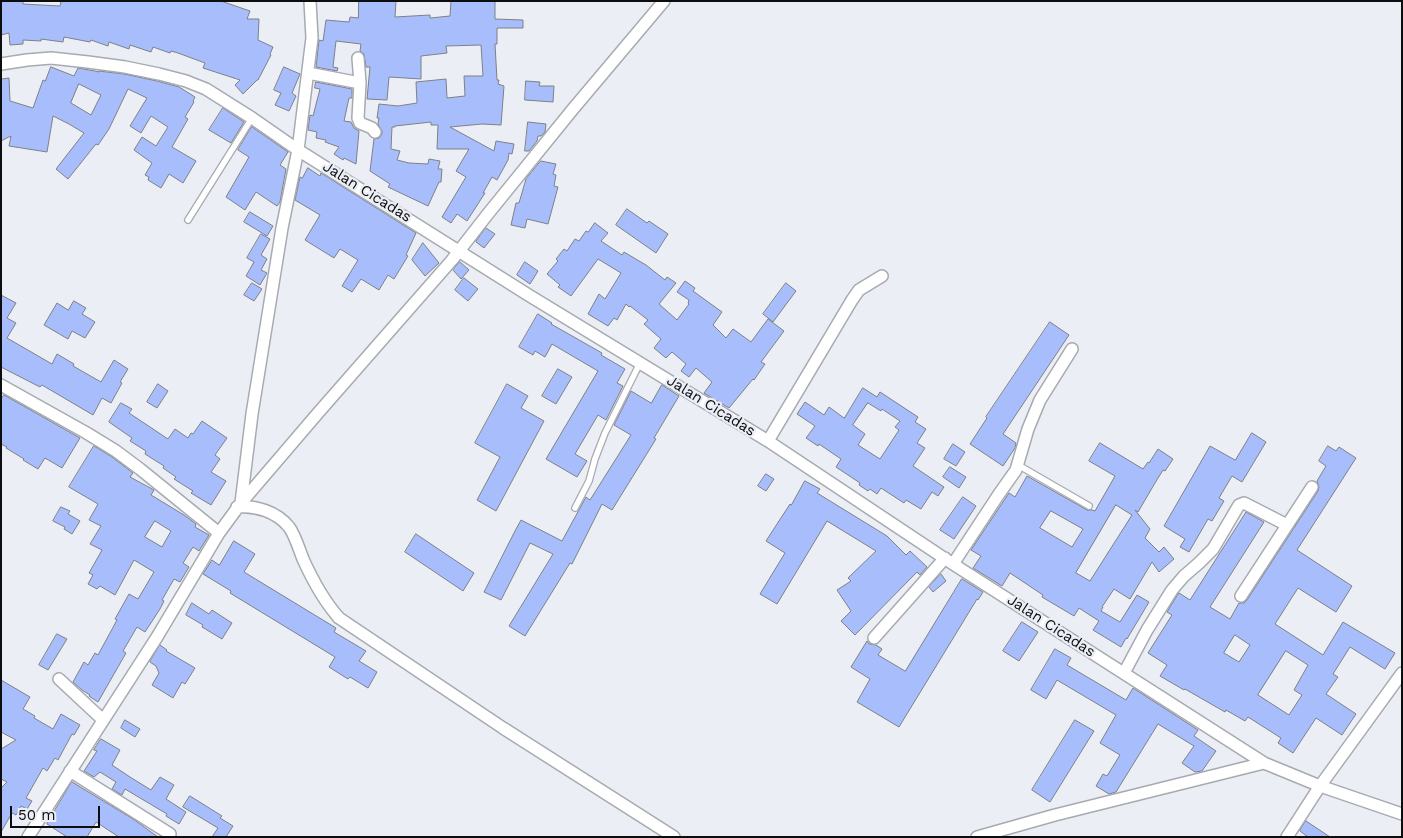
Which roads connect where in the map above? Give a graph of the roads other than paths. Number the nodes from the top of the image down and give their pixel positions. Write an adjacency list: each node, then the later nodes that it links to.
1 (310, 1): 5 (street)
2 (664, 1): 11 (street)
3 (358, 58): 6 (street)
4 (1, 64): 7 (street, Jalan Cicadas)
5 (308, 74): 6 (street); 9 (street)
6 (360, 83): 8 (street)
7 (252, 118): 9 (street, Jalan Cicadas); 10 (lane)
8 (375, 132)
9 (298, 150): 11 (street, Jalan Cicadas); 19 (street)
10 (188, 220)
11 (459, 251): 14 (street, Jalan Cicadas); 19 (street)
12 (882, 276): 16 (street)
13 (1072, 349): 17 (street)
14 (640, 363): 16 (street, Jalan Cicadas); 21 (lane)
15 (1, 386): 23 (street)
16 (768, 441): 24 (street, Jalan Cicadas)
17 (1018, 464): 20 (lane); 24 (street)
18 (1312, 487): 22 (street)
19 (239, 505): 23 (street); 37 (street)
20 (1089, 506)
21 (575, 508)
22 (1287, 525): 25 (street); 27 (street)
23 (219, 533): 30 (street)
24 (949, 561): 26 (street); 27 (street, Jalan Cicadas)
25 (1241, 596)
26 (874, 638)
27 (1124, 673): 31 (street, Jalan Cicadas)
28 (1402, 673): 33 (street)
29 (59, 679): 30 (street)
30 (103, 720): 32 (street)
31 (1264, 763): 33 (street, Jalan Cicadas); 38 (street)
32 (70, 770): 35 (street); 36 (street)
33 (1320, 786): 34 (street, Jalan Cicadas); 39 (street)
34 (1402, 814)
35 (170, 834)
36 (32, 835)
37 (674, 837)
38 (977, 837)
39 (1288, 837)

